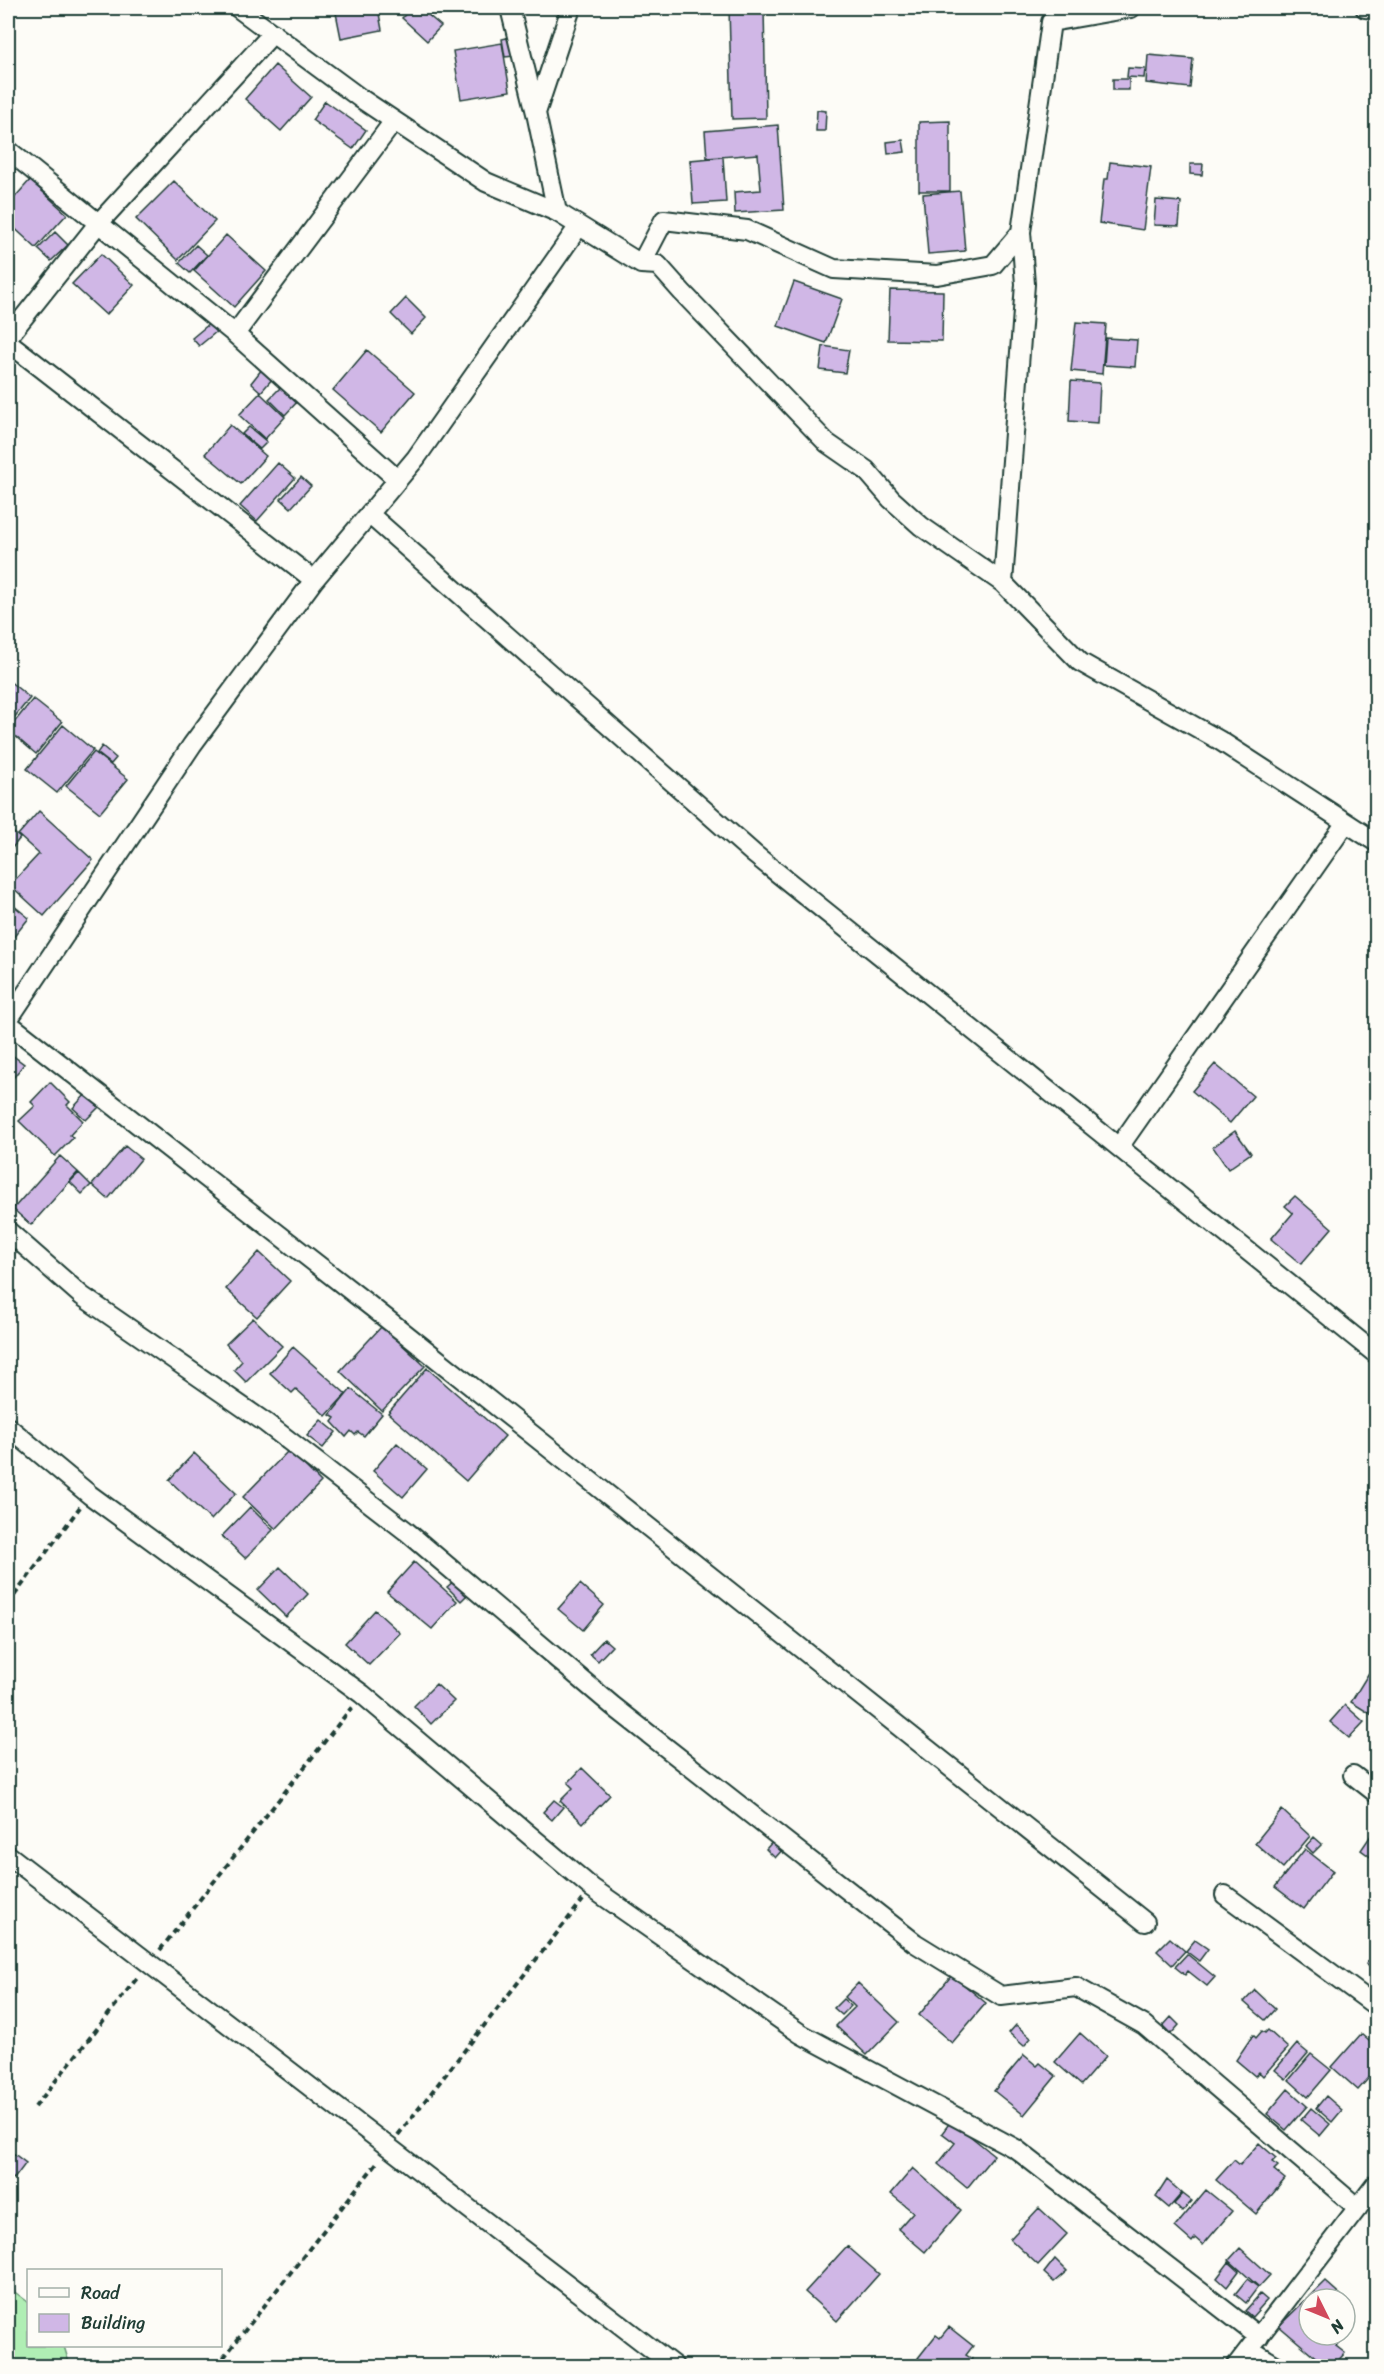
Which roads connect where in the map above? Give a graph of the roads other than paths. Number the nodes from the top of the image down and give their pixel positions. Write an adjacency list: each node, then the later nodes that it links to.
1 (238, 8): 7 (street)
2 (510, 8): 8 (street)
3 (571, 8): 8 (street)
4 (1131, 8): 14 (street)
5 (1365, 8): 6 (street)
6 (1377, 9)
7 (273, 33): 9 (street); 12 (street)
8 (536, 113): 11 (street)
9 (394, 121): 11 (street); 16 (street)
10 (8, 150): 12 (street)
11 (556, 212): 13 (street)
12 (97, 225): 16 (street); 17 (street)
13 (579, 226): 15 (street); 18 (street)
14 (1022, 232): 15 (street); 21 (street)
15 (641, 264): 21 (street)
16 (235, 334): 18 (street)
17 (8, 339): 20 (street)
18 (399, 480): 19 (street)
19 (369, 514): 20 (street); 26 (street)
20 (314, 580): 24 (street)
21 (1003, 583): 22 (street)
22 (1346, 824): 23 (street); 26 (street)
23 (1377, 842)
24 (14, 996): 25 (street)
25 (8, 1022): 34 (street)
26 (1119, 1147): 28 (street)
27 (8, 1232): 37 (street)
28 (1377, 1354)
29 (8, 1427): 38 (street)
30 (1353, 1775): 31 (street)
31 (1377, 1793)
32 (8, 1855): 39 (street)
33 (1225, 1895): 35 (street)
34 (1145, 1922)
35 (1377, 2006)
36 (1377, 2184): 37 (street)
37 (1358, 2208): 38 (street)
38 (1254, 2343): 40 (street); 41 (street)
39 (674, 2367)
40 (1236, 2367)
41 (1278, 2367)

